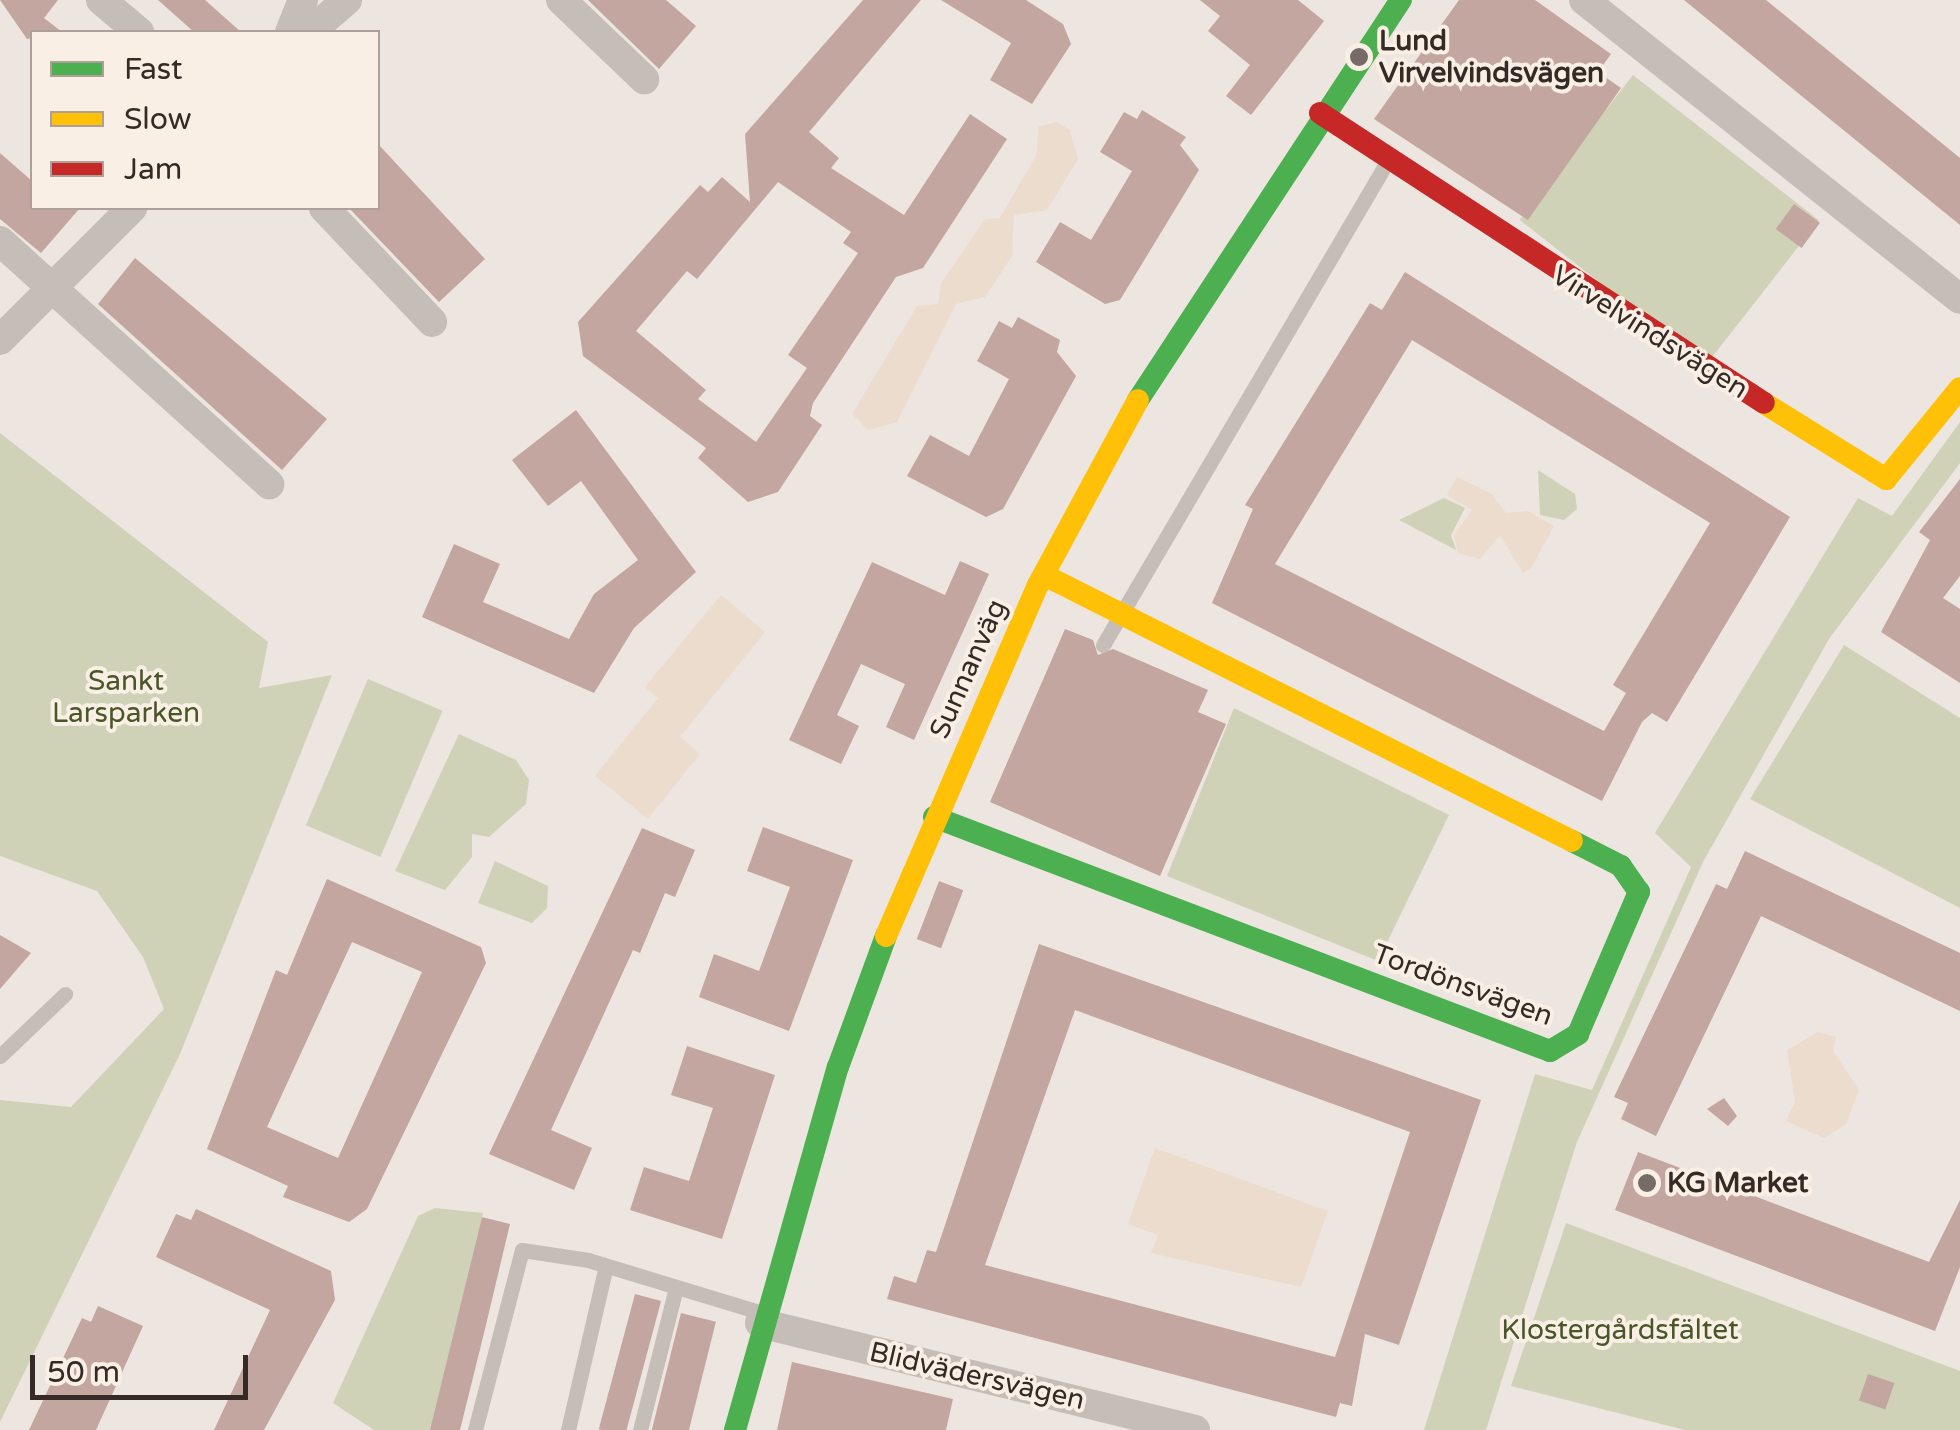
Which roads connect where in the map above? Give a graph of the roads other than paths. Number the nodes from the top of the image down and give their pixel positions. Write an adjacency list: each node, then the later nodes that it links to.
1 (102, 0): 7 (street)
2 (303, 0): 8 (street)
3 (347, 0): 9 (street)
4 (561, 0): 10 (street)
5 (1401, 0): 11 (street, Sunnanväg)
6 (1584, 0): 17 (street)
7 (137, 30)
8 (291, 30)
9 (312, 30)
10 (644, 79)
11 (1320, 113): 12 (street, Virvelvindsvägen); 22 (street, Sunnanväg)
12 (1387, 162): 20 (street, Virvelvindsvägen); 23 (lane)
13 (130, 210): 16 (street)
14 (326, 210): 18 (street)
15 (0, 241): 16 (street)
16 (53, 288): 19 (street); 21 (street)
17 (1960, 300)
18 (432, 322)
19 (0, 340)
20 (1960, 388)
21 (269, 484)
22 (1044, 575): 23 (street, Tordönsvägen); 25 (street, Sunnanväg)
23 (1118, 615): 24 (lane); 25 (street, Tordönsvägen)
24 (1104, 645)
25 (934, 817): 30 (street, Sunnanväg)
26 (65, 994): 27 (lane)
27 (4, 1048)
28 (606, 1266): 29 (lane); 31 (lane); 32 (lane)
29 (676, 1288): 30 (lane); 33 (lane)
30 (761, 1318): 34 (street, Sunnanväg); 35 (street, Blidvädersvägen)
31 (475, 1430)
32 (568, 1430)
33 (640, 1430)
34 (735, 1430)
35 (1194, 1430)

